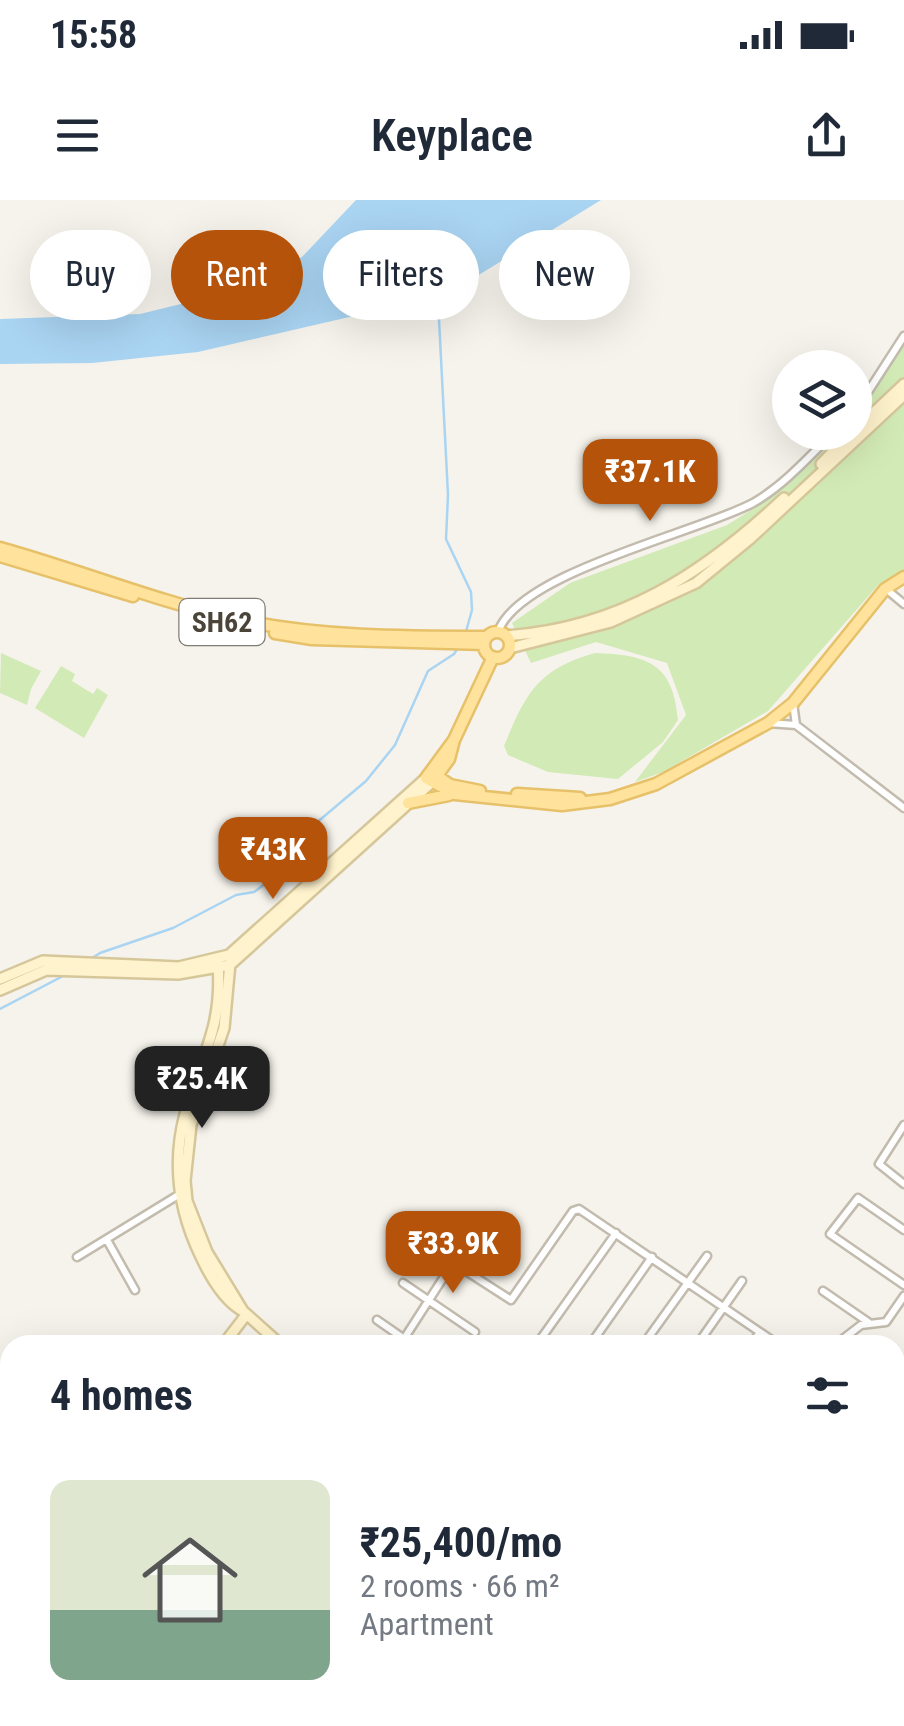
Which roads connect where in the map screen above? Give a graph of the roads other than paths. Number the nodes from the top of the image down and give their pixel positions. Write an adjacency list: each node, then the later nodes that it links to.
1 (904, 336): 3 (street)
2 (904, 384): 5 (main road)
3 (872, 386)
4 (904, 395): 12 (main road)
5 (872, 414)
6 (814, 450): 12 (street)
7 (834, 450): 12 (main road)
8 (0, 552): 12 (main road, SH62)
9 (904, 577): 10 (main road)
10 (885, 589): 11 (street); 14 (main road)
11 (904, 604)
12 (490, 640): 13 (main road); 13 (main road)
13 (493, 657): 17 (main road)
14 (792, 704): 15 (main road); 16 (street)
15 (768, 723): 16 (street); 20 (main road)
16 (796, 725): 22 (street)
17 (454, 740): 18 (main road); 19 (main road)
18 (448, 761): 19 (main road); 20 (main road)
19 (431, 778): 20 (main road); 21 (main road); 24 (main road)
20 (457, 791): 21 (main road)
21 (408, 803): 23 (main road)
22 (904, 808)
23 (245, 955): 24 (main road); 31 (main road)
24 (230, 960): 25 (main road); 31 (main road)
25 (218, 965): 26 (main road); 27 (main road); 30 (main road)
26 (126, 969): 27 (main road); 28 (main road)
27 (195, 973): 30 (main road)
28 (6, 979): 29 (main road)
29 (0, 990)
30 (219, 992): 34 (main road)
31 (228, 1000): 53 (main road)
32 (904, 1126): 33 (street)
33 (904, 1184)
34 (180, 1194): 38 (street); 53 (main road)
35 (476, 1227): 43 (street)
36 (904, 1230): 47 (street)
37 (616, 1233): 42 (street); 43 (street); 62 (street)
38 (106, 1240): 41 (street); 48 (street)
39 (427, 1246): 43 (street)
40 (707, 1256): 45 (street)
41 (77, 1257)
42 (652, 1257): 45 (street); 63 (street)
43 (452, 1264): 51 (street)
44 (742, 1281): 52 (street)
45 (689, 1282): 52 (street); 64 (street)
46 (402, 1283): 51 (street)
47 (904, 1285)
48 (135, 1290)
49 (824, 1290): 55 (street)
50 (904, 1296): 55 (street)
51 (429, 1300): 56 (street); 61 (street)
52 (724, 1306): 57 (street); 65 (street)
53 (244, 1313): 58 (main road); 59 (main road)
54 (376, 1320): 60 (street)
55 (869, 1323): 68 (street)
56 (475, 1332)
57 (760, 1332): 66 (street); 67 (street)
58 (230, 1335)
59 (269, 1335)
60 (394, 1335)
61 (406, 1335)
62 (544, 1335)
63 (597, 1335)
64 (650, 1335)
65 (704, 1335)
66 (758, 1335)
67 (765, 1335)
68 (851, 1335)

